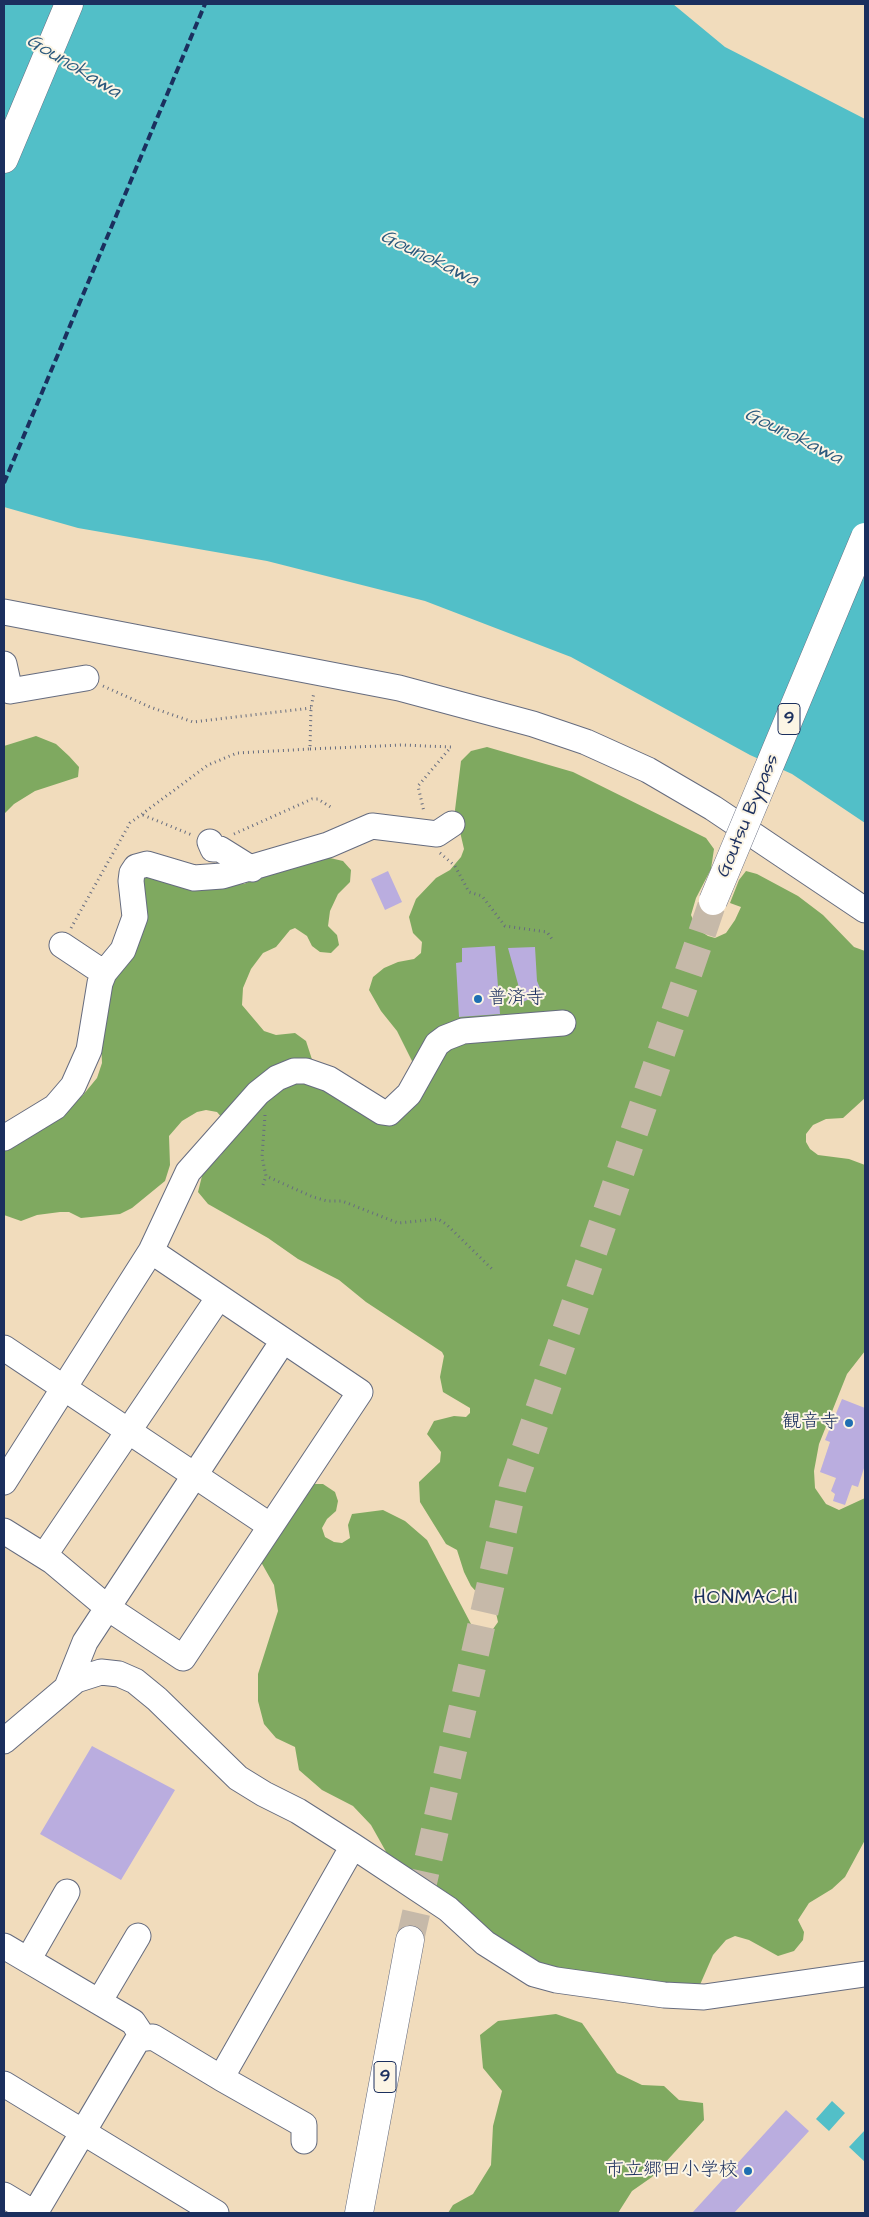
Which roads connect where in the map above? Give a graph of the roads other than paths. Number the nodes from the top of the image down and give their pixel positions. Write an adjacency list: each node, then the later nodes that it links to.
1 (69, 4): 2 (highway)
2 (4, 159)
3 (865, 537): 7 (street, bridge); 11 (highway, Goutsu Bypass / 9, bridge)
4 (4, 612): 7 (street)
5 (4, 664): 6 (street)
6 (86, 678)
7 (744, 818): 12 (street)
8 (439, 830): 10 (street)
9 (210, 842): 10 (street)
10 (252, 869): 14 (street)
11 (713, 901)
12 (865, 910)
13 (62, 945): 14 (street)
14 (104, 973): 16 (street)
15 (563, 1023): 17 (street)
16 (4, 1138)
17 (151, 1251): 18 (street); 21 (street)
18 (219, 1297): 19 (street); 22 (street)
19 (283, 1341): 23 (street); 25 (street)
20 (4, 1348): 21 (street)
21 (64, 1388): 22 (street); 24 (street)
22 (128, 1431): 23 (street); 27 (street)
23 (196, 1477): 25 (street); 28 (street)
24 (4, 1482)
25 (269, 1525): 28 (street)
26 (4, 1531): 27 (street)
27 (44, 1556): 28 (street)
28 (108, 1608): 29 (street)
29 (67, 1687): 30 (street); 31 (street)
30 (4, 1742)
31 (353, 1846): 37 (street); 40 (street)
32 (67, 1892): 36 (street)
33 (138, 1936): 38 (street)
34 (410, 1940): 47 (highway, 9)
35 (4, 1946): 36 (street)
36 (28, 1960): 38 (street)
37 (865, 1974)
38 (99, 2002): 39 (street)
39 (143, 2037): 40 (street); 42 (street)
40 (221, 2078): 43 (street)
41 (4, 2084): 42 (street)
42 (84, 2132): 45 (street); 46 (street)
43 (304, 2140)
44 (4, 2195): 45 (street)
45 (35, 2213)
46 (216, 2213)
47 (359, 2213)

